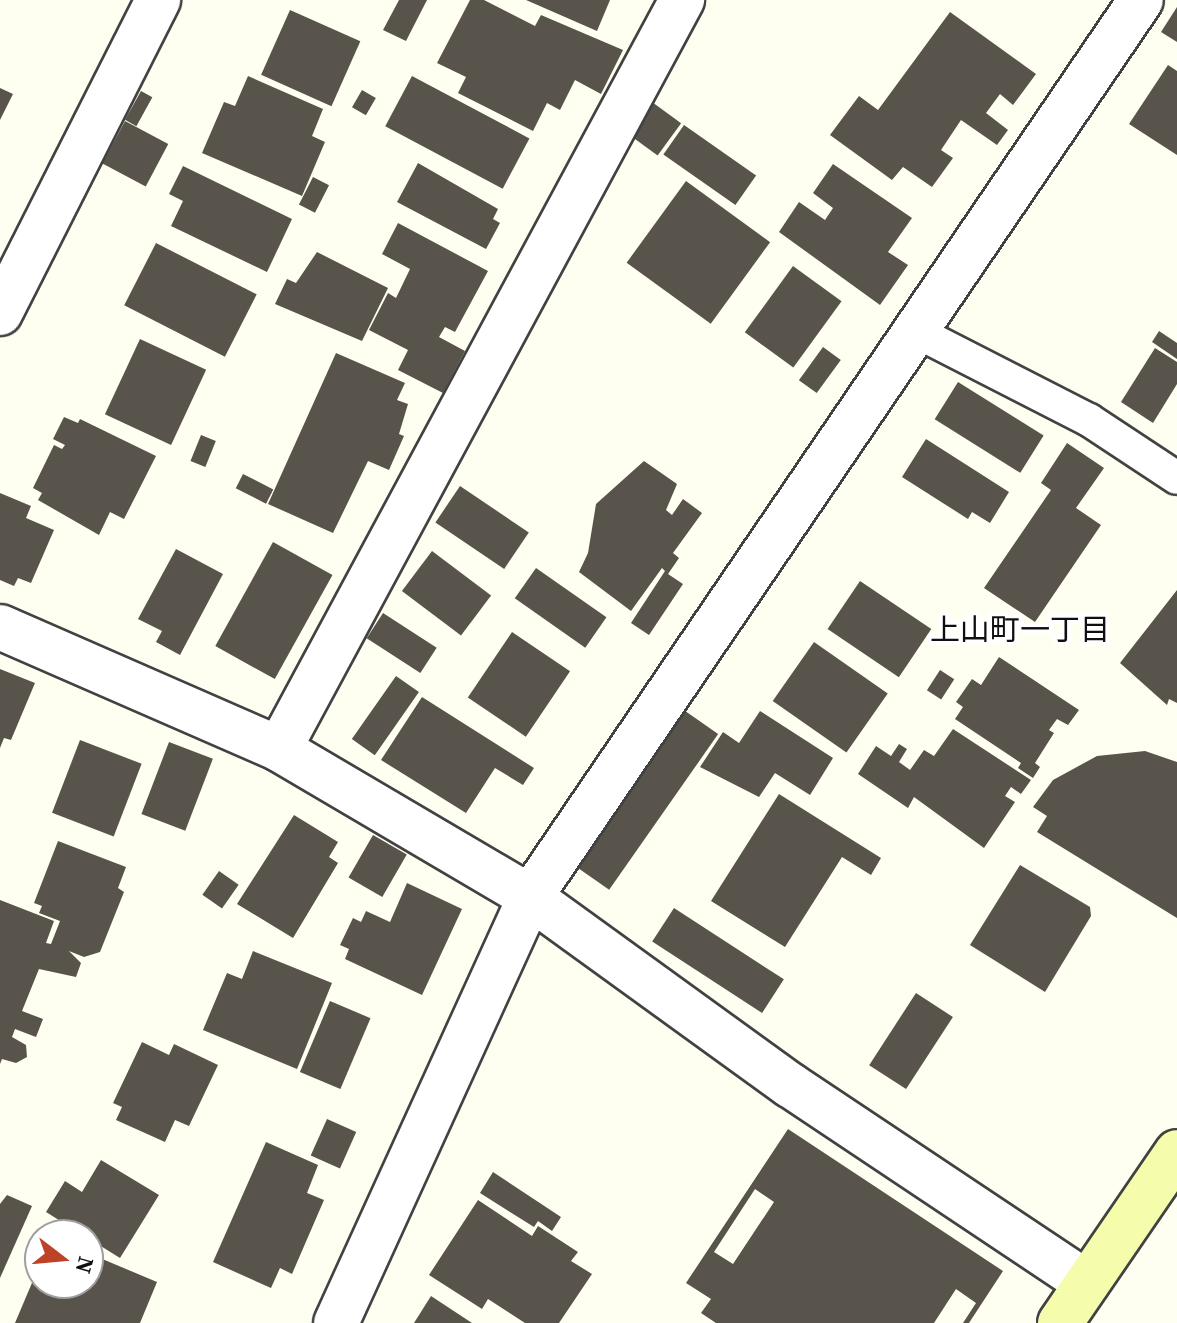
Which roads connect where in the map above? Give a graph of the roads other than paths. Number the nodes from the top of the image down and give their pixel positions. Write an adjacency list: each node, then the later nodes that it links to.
1 (158, 0): 4 (street)
2 (682, 0): 8 (street)
3 (1141, 0): 5 (street)
4 (0, 313)
5 (917, 332): 6 (lane); 9 (street)
6 (1177, 478)
7 (0, 627): 8 (street)
8 (279, 749): 9 (street)
9 (530, 897): 11 (street); 12 (street)
10 (1177, 1152): 11 (street)
11 (1087, 1283): 13 (street)
12 (336, 1323)
13 (1060, 1323)

